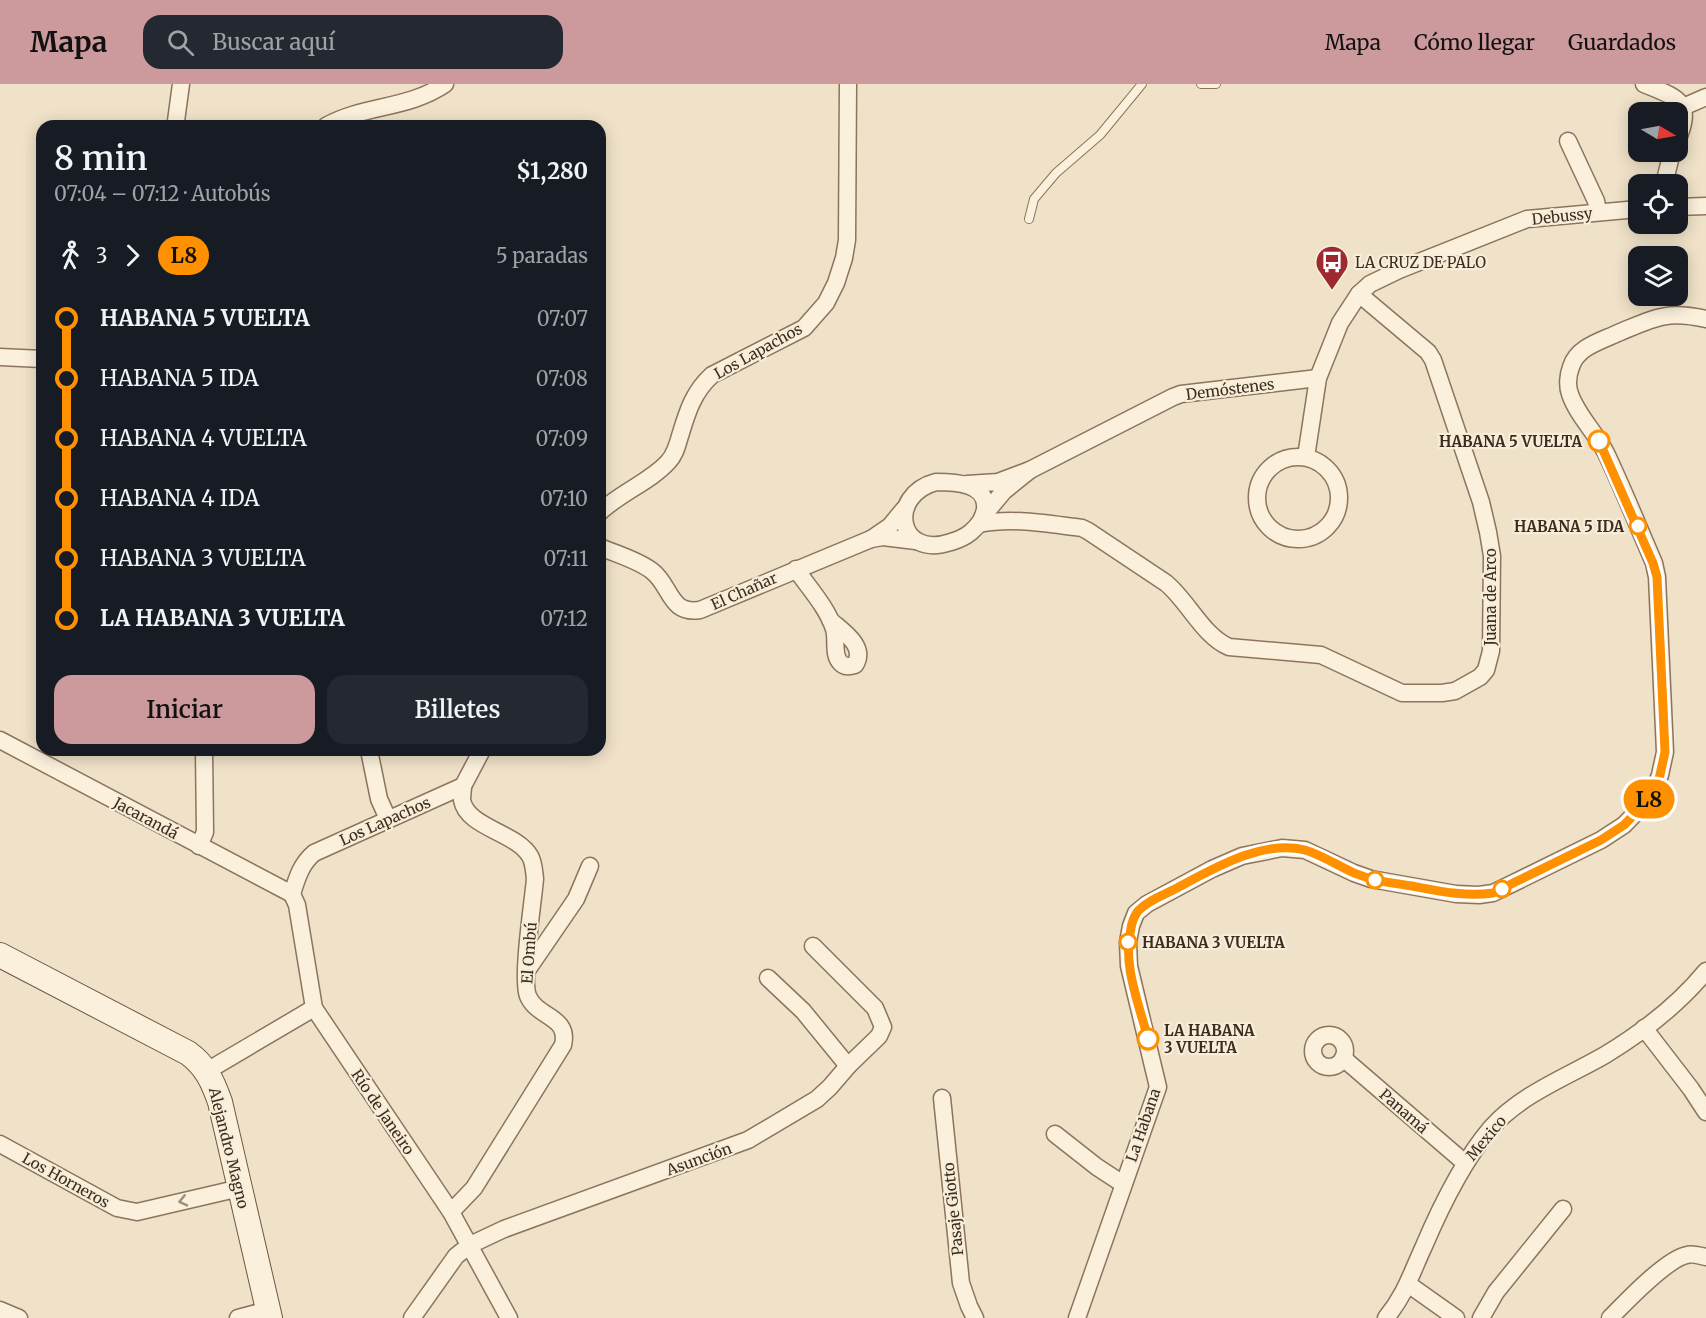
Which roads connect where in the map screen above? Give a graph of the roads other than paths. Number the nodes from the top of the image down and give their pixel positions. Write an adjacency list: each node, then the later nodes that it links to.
1 (181, 84): 11 (street)
2 (445, 84): 12 (street)
3 (848, 84): 28 (street, Los Lapachos)
4 (1142, 84): 18 (lane)
5 (1201, 84): 6 (lane)
6 (1216, 84)
7 (1644, 84): 9 (street)
8 (1706, 97): 10 (street)
9 (1678, 102)
10 (1688, 105)
11 (176, 120)
12 (340, 120)
13 (1568, 141): 17 (street)
14 (1706, 206): 15 (street)
15 (1688, 207)
16 (1628, 210): 17 (street, Debussy)
17 (1598, 212): 19 (street, Debussy)
18 (1029, 219)
19 (1359, 294): 23 (street); 31 (street, Juana de Arco)
20 (1706, 319): 61 (street, La Habana)
21 (0, 357): 22 (street)
22 (36, 359)
23 (1318, 378): 24 (street); 25 (street, Demóstenes)
24 (1306, 458): 24 (street)
25 (1030, 470): 26 (street, Demóstenes); 27 (street, Demóstenes)
26 (966, 484): 29 (street, Demóstenes); 30 (street)
27 (1004, 491): 30 (street, Demóstenes); 31 (street)
28 (606, 506)
29 (904, 509): 32 (street, El Chañar); 33 (street)
30 (981, 520): 31 (street, Juana de Arco); 33 (street, Demóstenes)
31 (1023, 521)
32 (871, 539): 33 (street, El Chañar); 35 (street, El Chañar)
33 (916, 541)
34 (606, 550): 35 (street, El Chañar)
35 (796, 569): 36 (street)
36 (830, 620)
37 (0, 740): 43 (street, Jacarandá)
38 (204, 756): 43 (street)
39 (370, 756): 42 (street)
40 (479, 756): 41 (street)
41 (463, 786): 42 (street, Los Lapachos); 49 (street, El Ombú)
42 (388, 819): 45 (street, Los Lapachos)
43 (199, 846): 45 (street, Jacarandá)
44 (590, 866): 49 (street)
45 (292, 894): 51 (street, Río de Janeiro)
46 (813, 946): 54 (street, Asunción)
47 (1, 957): 55 (main road, Alejandro Magno)
48 (1706, 971): 52 (street, Mexico)
49 (526, 973): 64 (street, El Ombú)
50 (768, 978): 54 (street)
51 (314, 1008): 55 (street); 64 (street, Río de Janeiro)
52 (1644, 1028): 57 (street); 60 (street, Mexico)
53 (1343, 1058): 60 (street, Panamá)
54 (848, 1066): 65 (street, Asunción)
55 (207, 1071): 62 (main road, Alejandro Magno)
56 (942, 1098): 74 (street, Pasaje Giotto)
57 (1706, 1112)
58 (1055, 1134): 61 (street)
59 (0, 1144): 62 (street, Los Horneros, one-way to 59)
60 (1465, 1163): 67 (street, Mexico)
61 (1123, 1184): 75 (street, La Habana)
62 (240, 1188): 69 (main road, Alejandro Magno)
63 (1563, 1209): 78 (street)
64 (451, 1212): 65 (street, Río de Janeiro)
65 (470, 1245): 72 (street, Asunción); 73 (street, Río de Janeiro)
66 (1706, 1257): 79 (street)
67 (1408, 1284): 76 (street, Mexico); 77 (street)
68 (0, 1310): 70 (street)
69 (269, 1314): 71 (street)
70 (19, 1318)
71 (238, 1318)
72 (412, 1318)
73 (509, 1318)
74 (975, 1318)
75 (1077, 1318)
76 (1386, 1318)
77 (1456, 1318)
78 (1481, 1318)
79 (1610, 1318)

